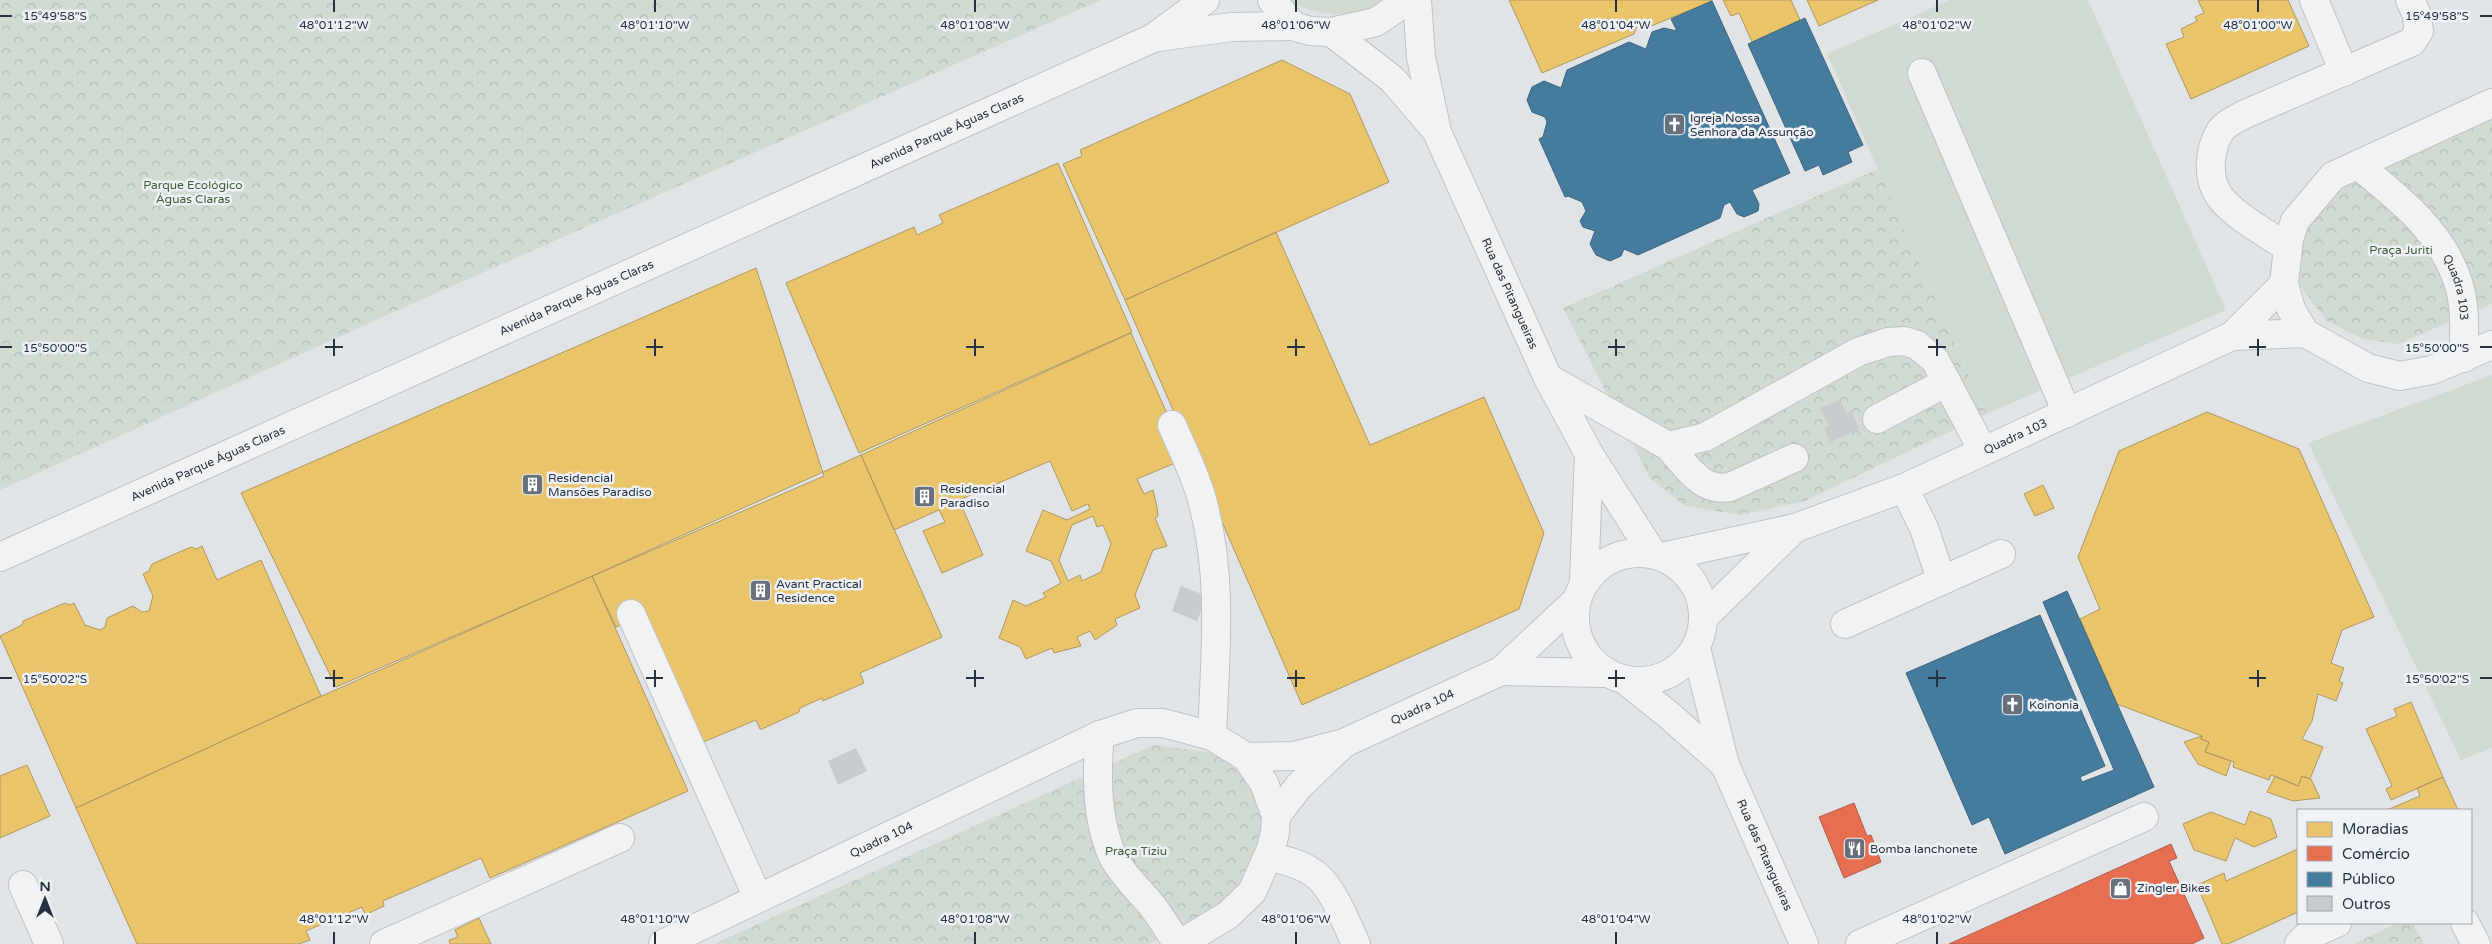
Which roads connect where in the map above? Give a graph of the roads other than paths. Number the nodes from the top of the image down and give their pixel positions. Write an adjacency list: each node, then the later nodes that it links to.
1 (1205, 0): 9 (street, Avenida Parque Águas Claras)
2 (1272, 0): 7 (street)
3 (1408, 0): 8 (street, Avenida Parque Águas Claras)
4 (1417, 0): 13 (street, Rua das Pitangueiras)
5 (2314, 0): 10 (street)
6 (2410, 0): 10 (street)
7 (1293, 26): 8 (street, Avenida Parque Águas Claras); 9 (street, Avenida Parque Águas Claras)
8 (1331, 32): 13 (street, Rua das Pitangueiras)
9 (1154, 38): 34 (street, Avenida Parque Águas Claras)
10 (2344, 72): 15 (street)
11 (1922, 73): 23 (street)
12 (2492, 103): 14 (street)
13 (1437, 132): 21 (street, Rua das Pitangueiras)
14 (2358, 165): 15 (street); 20 (street, Quadra 103)
15 (2288, 248): 16 (street)
16 (2284, 284): 17 (street); 18 (street, Quadra 103)
17 (2305, 333): 18 (street, Quadra 103); 20 (street)
18 (2232, 336): 23 (street, Quadra 103)
19 (2492, 344): 20 (street)
20 (2464, 358)
21 (1548, 378): 26 (street); 28 (street, Rua das Pitangueiras)
22 (1947, 382): 24 (street); 26 (street); 27 (street)
23 (2068, 413): 27 (street, Quadra 103)
24 (1877, 419)
25 (1172, 424): 44 (street)
26 (1668, 446): 29 (street)
27 (1983, 451): 30 (street, Quadra 103)
28 (1588, 454): 33 (street, Rua das Pitangueiras); 36 (street, Rua das Pitangueiras)
29 (1794, 458)
30 (1904, 488): 31 (street, Quadra 103); 35 (street)
31 (1795, 528): 33 (street, Quadra 103); 38 (street, Quadra 103)
32 (2000, 554): 35 (street)
33 (1658, 556): 36 (street); 38 (street)
34 (0, 557)
35 (1940, 579): 39 (street)
36 (1580, 591): 41 (street, Quadra 104); 42 (street)
37 (631, 614): 53 (street)
38 (1703, 618): 40 (street)
39 (1845, 624)
40 (1696, 648): 42 (street); 47 (street, Rua das Pitangueiras)
41 (1501, 671): 42 (street, Quadra 104); 45 (street, Quadra 104)
42 (1615, 676): 47 (street, Rua das Pitangueiras)
43 (1100, 735): 44 (street, Quadra 104); 53 (street, Quadra 104); 60 (street, Quadra 104)
44 (1212, 736): 46 (street, Quadra 104)
45 (1344, 744): 46 (street, Quadra 104); 48 (street, Quadra 104)
46 (1246, 757): 48 (street, Quadra 104)
47 (1725, 765): 62 (street, Rua das Pitangueiras)
48 (1276, 816): 51 (street, Quadra 104)
49 (2144, 817): 63 (street)
50 (620, 838): 56 (street)
51 (1268, 856): 60 (street, Quadra 104); 61 (street)
52 (23, 885): 57 (street)
53 (758, 898): 59 (street, Quadra 104)
54 (2335, 924): 64 (street)
55 (2466, 924): 65 (street)
56 (428, 935): 58 (street)
57 (49, 944)
58 (384, 944)
59 (664, 944)
60 (1179, 944)
61 (1356, 944)
62 (1804, 944)
63 (1860, 944)
64 (2299, 944)
65 (2476, 944)

